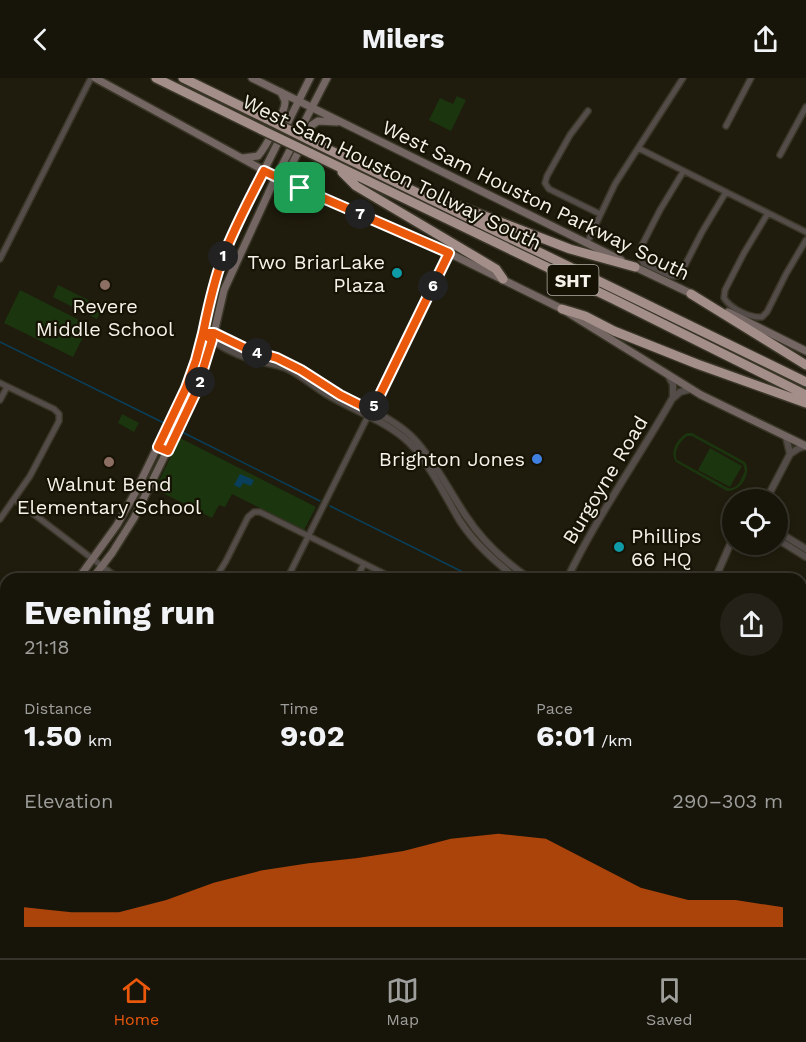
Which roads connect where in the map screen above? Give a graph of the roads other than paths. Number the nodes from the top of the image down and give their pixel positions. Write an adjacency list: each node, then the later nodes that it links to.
1 (93, 78): 18 (main road); 34 (street)
2 (156, 78): 19 (highway, West Sam Houston Tollway South / SHT, bridge)
3 (183, 78): 25 (highway, West Sam Houston Tollway South / SHT, bridge)
4 (252, 78): 9 (main road, West Sam Houston Parkway South)
5 (310, 78): 10 (main road)
6 (327, 78): 12 (main road)
7 (683, 78): 16 (street)
8 (751, 78): 15 (street)
9 (281, 92): 10 (main road, West Sam Houston Parkway South); 18 (main road)
10 (299, 101): 12 (main road, West Sam Houston Parkway South); 20 (main road)
11 (806, 107): 17 (street)
12 (312, 108): 14 (main road, West Sam Houston Parkway South); 22 (main road)
13 (588, 111): 27 (street)
14 (339, 122): 23 (main road); 32 (main road, West Sam Houston Parkway South)
15 (726, 126)
16 (638, 148): 21 (street); 27 (street)
17 (780, 155)
18 (243, 158): 20 (main road)
19 (339, 168): 36 (highway); 50 (highway, West Sam Houston Tollway South / SHT)
20 (264, 171): 22 (main road); 28 (main road)
21 (683, 172): 24 (street); 24 (street)
22 (276, 177): 23 (main road); 30 (main road)
23 (300, 188): 33 (main road)
24 (726, 192): 26 (street)
25 (434, 201): 35 (highway); 44 (highway, West Sam Houston Tollway South / SHT)
26 (768, 213): 29 (street); 31 (street)
27 (600, 214): 32 (street)
28 (234, 231): 30 (main road); 39 (main road)
29 (806, 232)
30 (249, 236): 40 (main road)
31 (806, 240)
32 (586, 243): 35 (main road, West Sam Houston Parkway South)
33 (449, 253): 36 (main road); 54 (street)
34 (0, 259)
35 (635, 267): 37 (main road, West Sam Houston Parkway South)
36 (503, 279): 38 (main road)
37 (690, 294): 41 (main road, West Sam Houston Parkway South); 42 (highway)
38 (562, 309): 43 (main road); 53 (highway)
39 (203, 333): 40 (street); 47 (main road)
40 (213, 337): 49 (main road); 54 (street)
41 (806, 351)
42 (806, 365)
43 (663, 371): 48 (main road); 51 (street)
44 (806, 382)
45 (0, 383): 46 (street)
46 (7, 387): 52 (street); 61 (street)
47 (186, 388): 49 (main road); 57 (main road)
48 (692, 389): 51 (street); 55 (main road)
49 (196, 392): 58 (main road)
50 (806, 395)
51 (672, 399): 81 (street, Burgoyne Road)
52 (0, 400)
53 (806, 404)
54 (370, 414): 63 (street); 79 (street); 80 (street)
55 (786, 437): 56 (main road); 59 (street)
56 (806, 446): 59 (street)
57 (158, 447): 58 (main road); 69 (main road)
58 (168, 451): 71 (main road)
59 (790, 454): 60 (street)
60 (772, 489)
61 (14, 500): 62 (street); 69 (street)
62 (0, 519)
63 (309, 537): 70 (street); 75 (street); 76 (street)
64 (788, 538): 66 (street)
65 (788, 546): 68 (street)
66 (806, 549)
67 (725, 555): 82 (street)
68 (806, 557)
69 (92, 559): 71 (street); 72 (main road)
70 (364, 564): 77 (street); 78 (street)
71 (102, 566): 73 (main road); 74 (street)
72 (82, 573)
73 (97, 573)
74 (111, 573)
75 (219, 573)
76 (289, 573)
77 (359, 573)
78 (383, 573)
79 (511, 573)
80 (521, 573)
81 (570, 573)
82 (718, 573)

